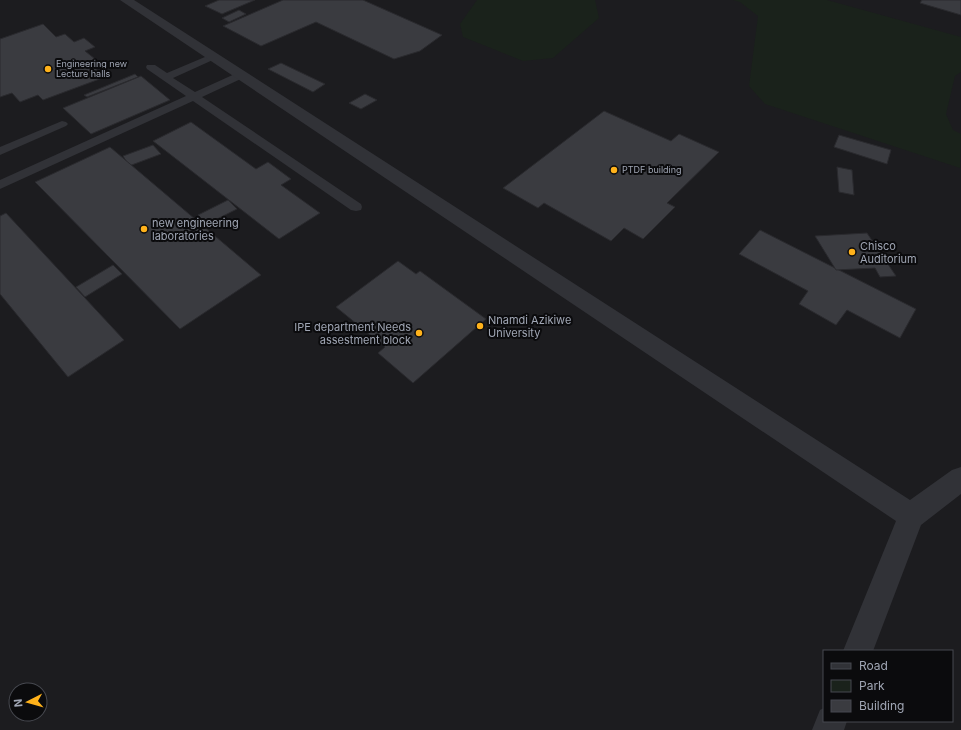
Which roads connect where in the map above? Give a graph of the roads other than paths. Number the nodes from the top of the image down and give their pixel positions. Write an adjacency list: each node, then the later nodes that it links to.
1 (126, 0): 2 (street)
2 (212, 57): 4 (street); 5 (lane)
3 (151, 66): 5 (lane)
4 (241, 75): 6 (lane); 12 (street)
5 (166, 77): 6 (lane)
6 (194, 96): 9 (lane); 10 (lane)
7 (62, 124): 8 (lane)
8 (0, 151)
9 (0, 185)
10 (356, 207)
11 (961, 479): 12 (street)
12 (911, 516): 13 (street)
13 (858, 650)

